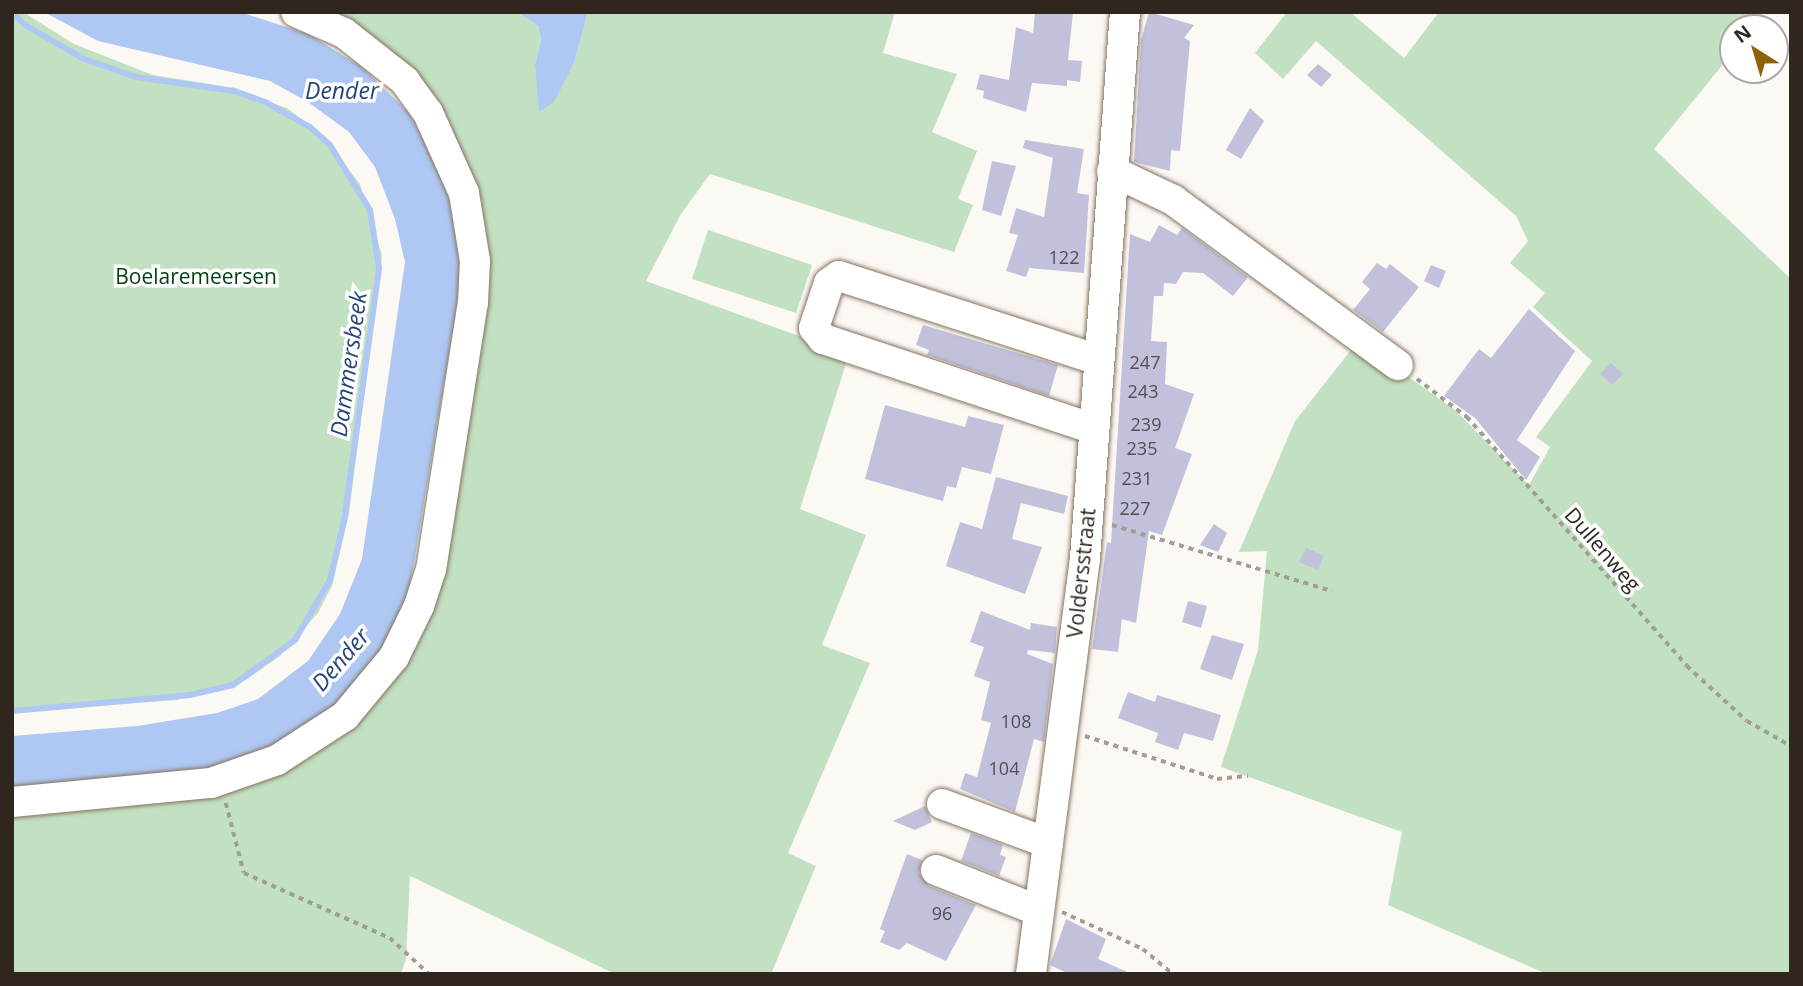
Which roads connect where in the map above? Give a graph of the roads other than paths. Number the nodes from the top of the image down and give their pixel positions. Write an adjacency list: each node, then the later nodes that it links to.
1 (296, 12): 7 (street)
2 (1125, 12): 3 (street, Voldersstraat)
3 (1112, 171): 4 (street, Voldersstraat); 5 (street)
4 (1099, 360): 6 (street, Voldersstraat); 6 (street)
5 (1398, 365)
6 (1094, 429): 10 (street, Voldersstraat)
7 (12, 802)
8 (942, 804): 10 (street)
9 (997, 813): 10 (street)
10 (1049, 836): 12 (street, Voldersstraat)
11 (936, 870): 12 (street)
12 (1040, 907): 13 (street, Voldersstraat)
13 (1031, 974)

